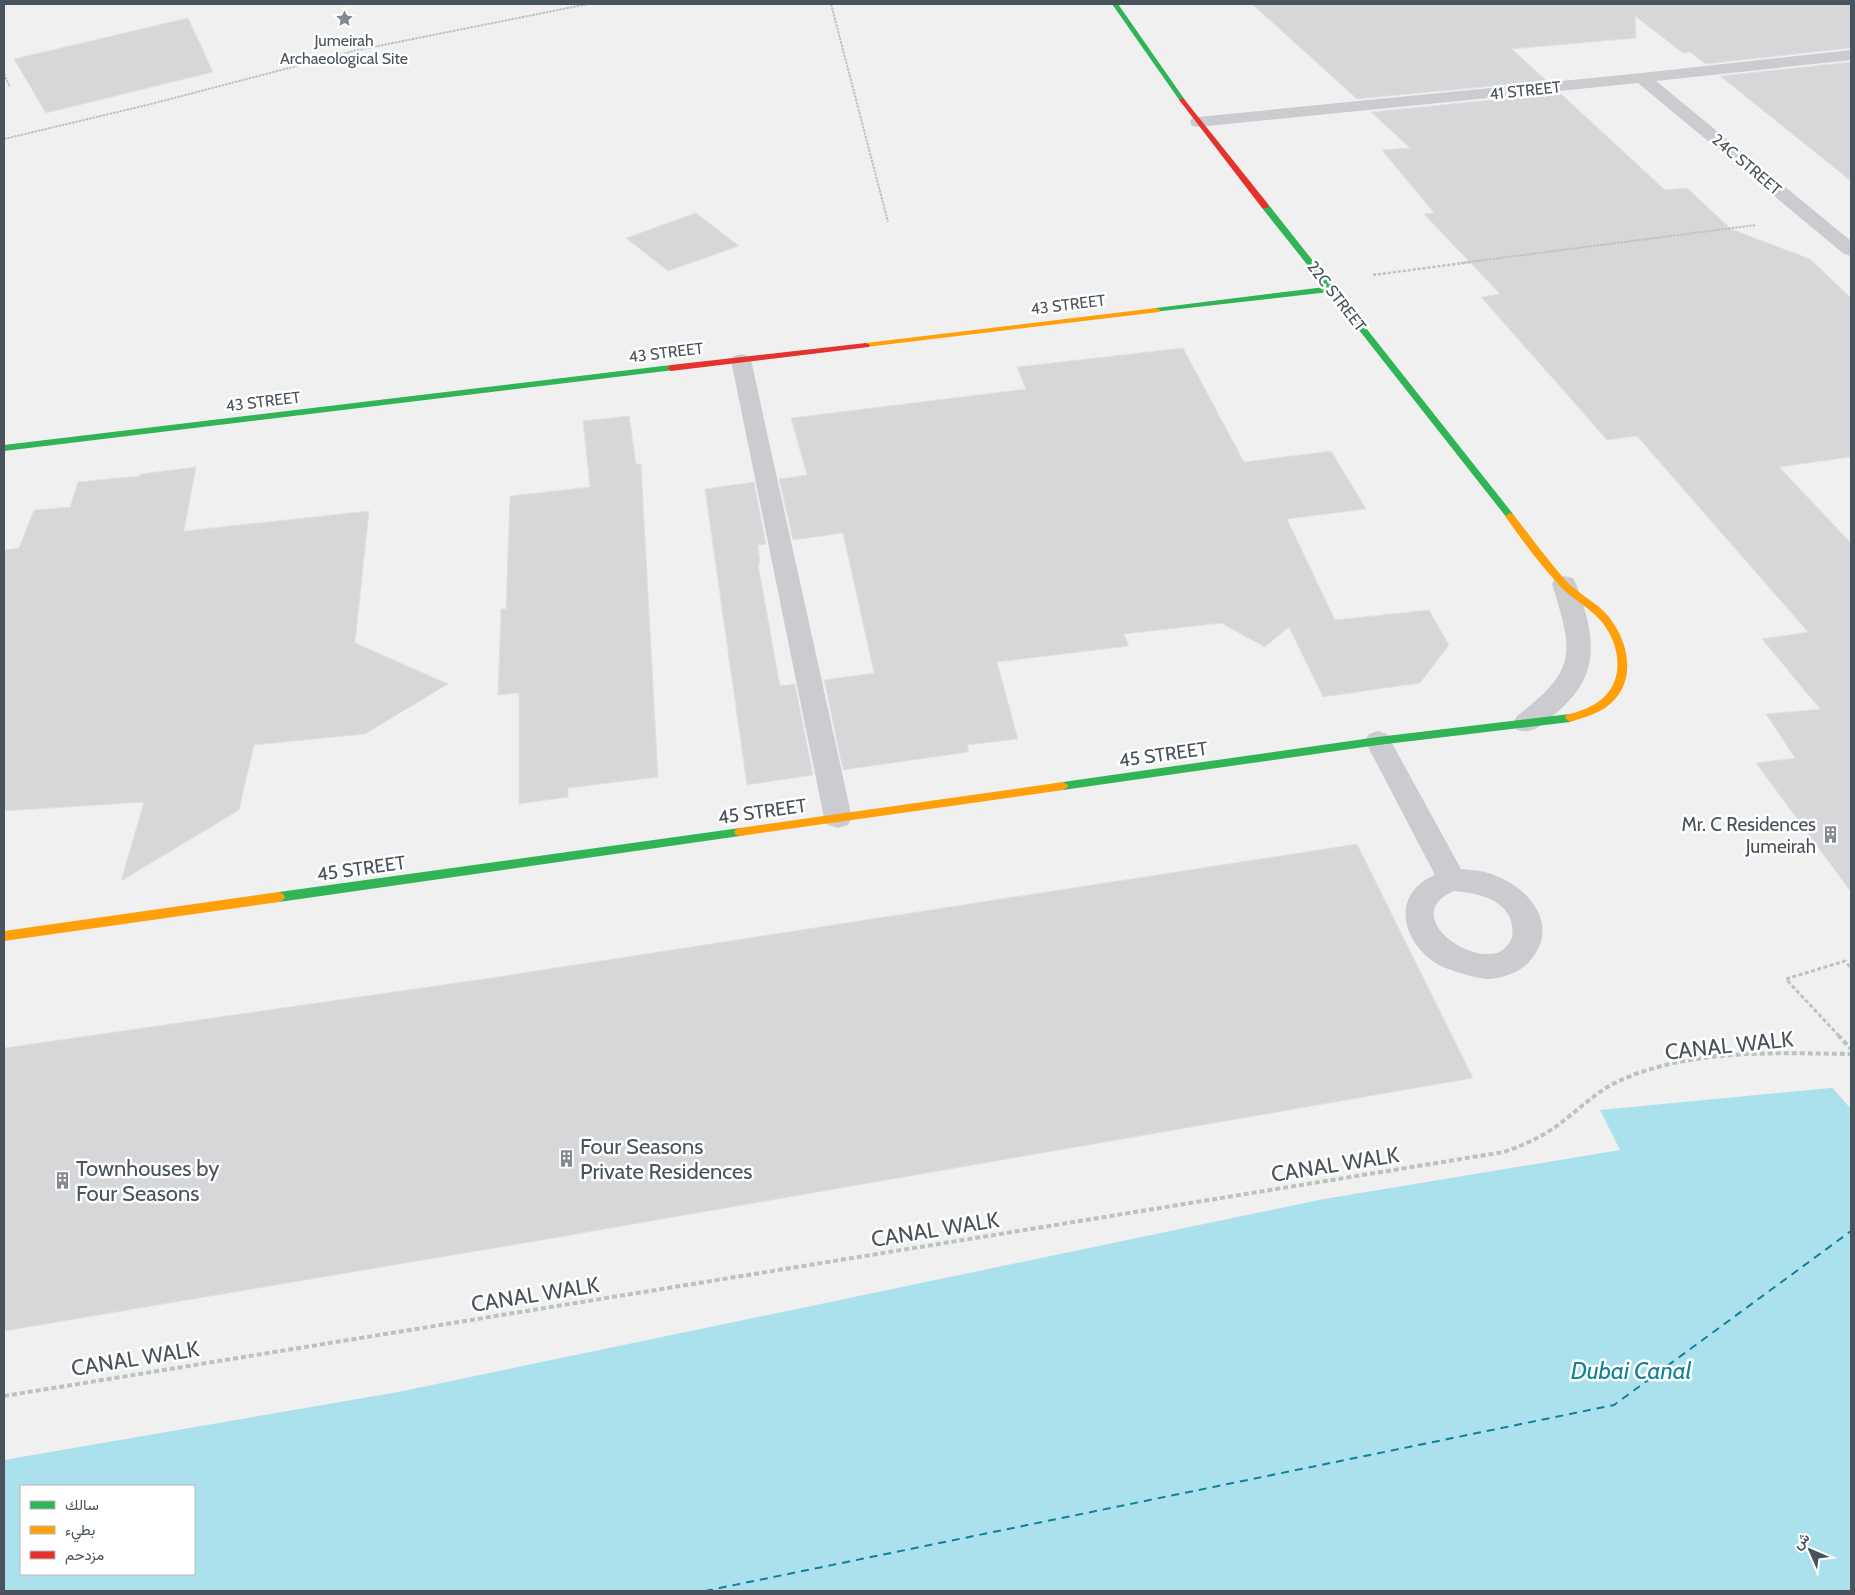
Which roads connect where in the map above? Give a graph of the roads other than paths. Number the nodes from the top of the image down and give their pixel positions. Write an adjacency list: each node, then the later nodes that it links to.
1 (1115, 4): 4 (street, 22C STREET)
2 (1851, 55): 3 (street, 41 STREET)
3 (1642, 78): 4 (street, 41 STREET); 5 (street, 24C STREET)
4 (1198, 122): 6 (street, 22C STREET)
5 (1851, 250)
6 (1328, 285): 7 (street, 43 STREET); 9 (street, 22C STREET)
7 (740, 360): 8 (street, 43 STREET); 12 (street)
8 (4, 448)
9 (1564, 584): 10 (street, 22C STREET); 10 (street, 22C STREET)
10 (1526, 723): 11 (street, 45 STREET)
11 (1378, 741): 12 (street, 45 STREET); 13 (street)
12 (838, 818): 14 (street, 45 STREET)
13 (1452, 880)
14 (4, 936)

